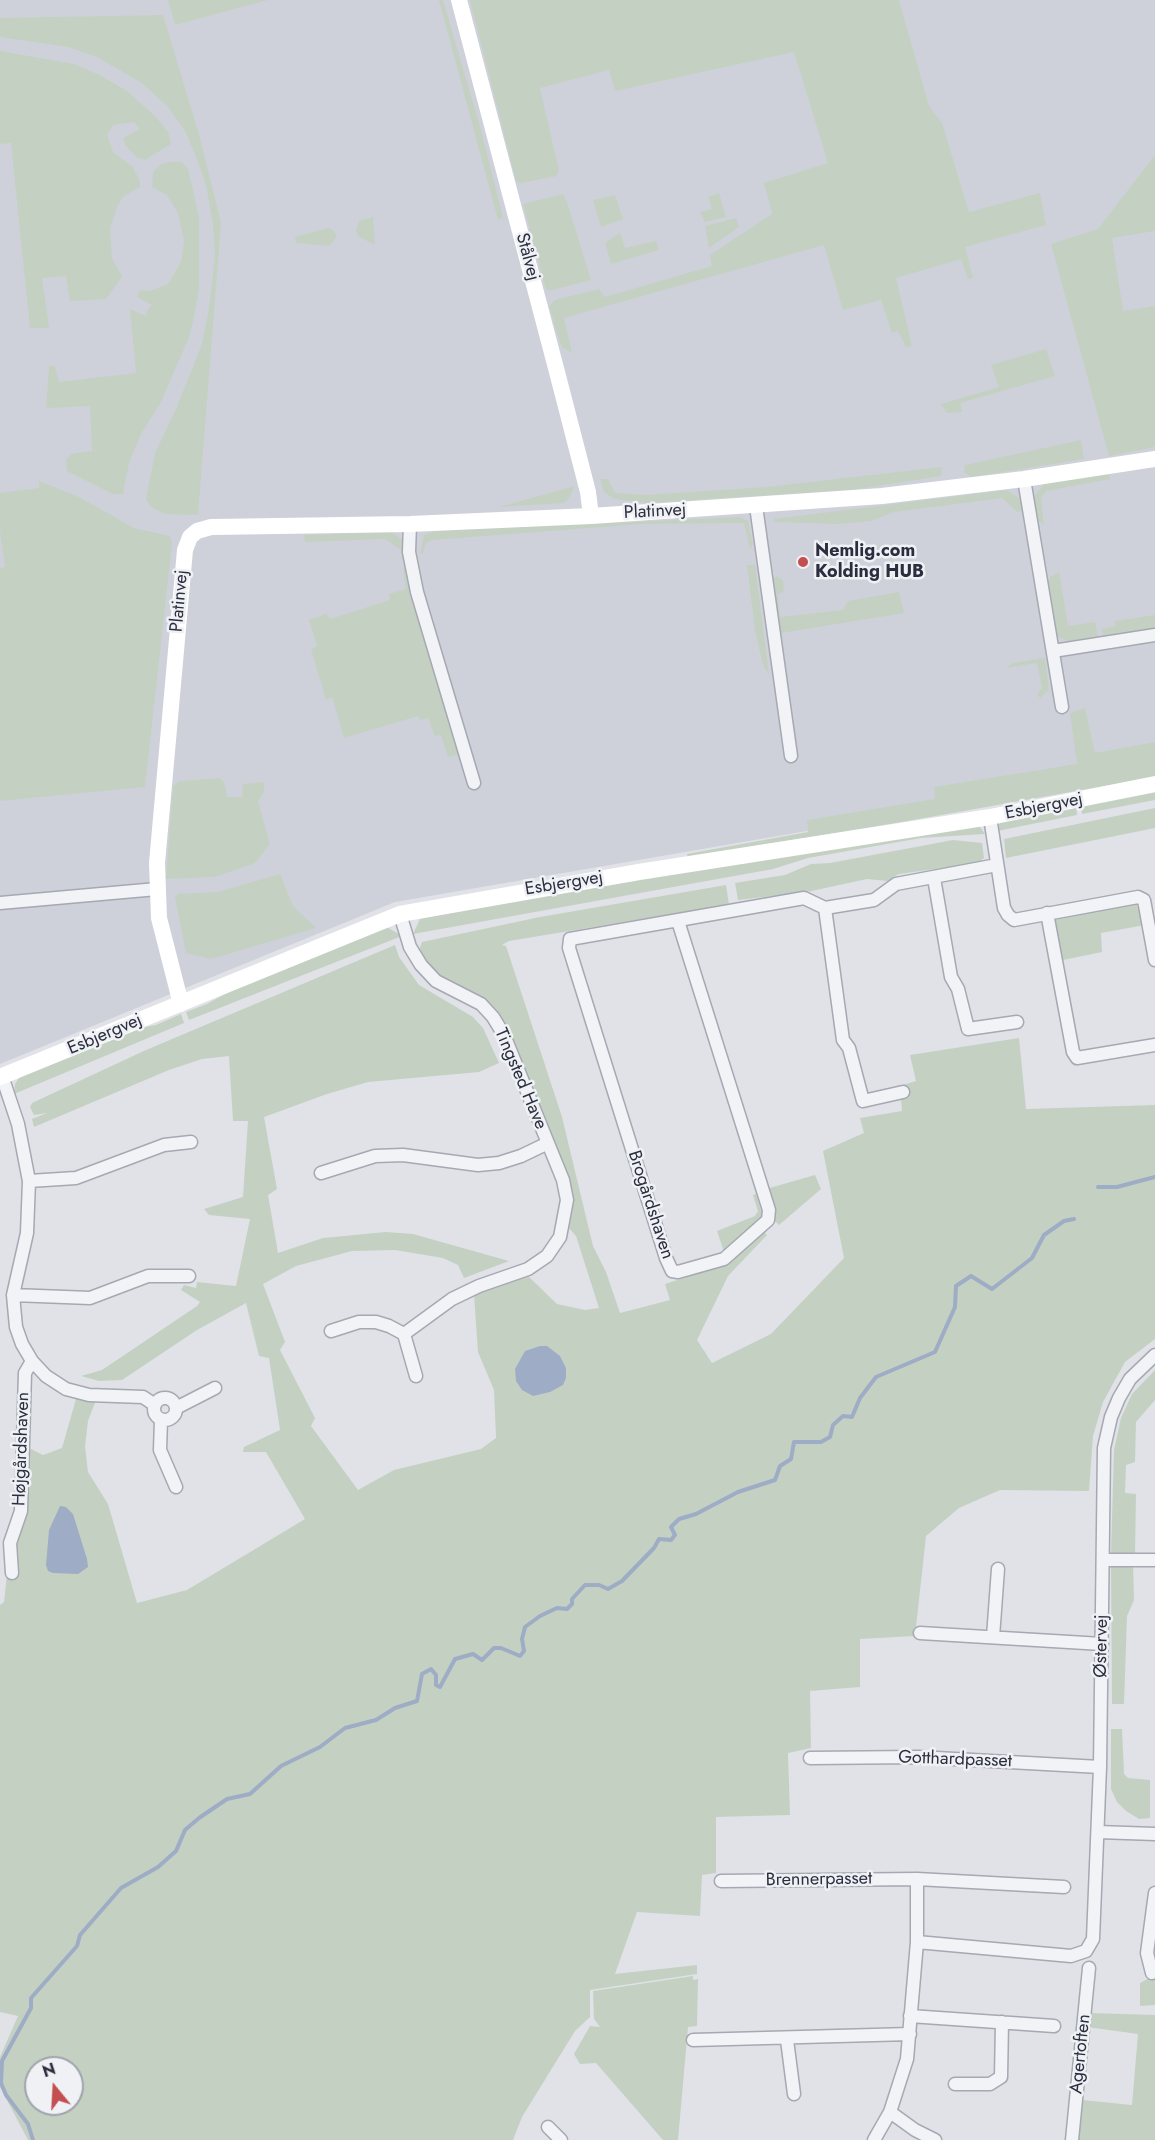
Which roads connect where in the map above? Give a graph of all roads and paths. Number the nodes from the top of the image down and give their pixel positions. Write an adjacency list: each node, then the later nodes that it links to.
1 (459, 0): 5 (street, Stålvej)
2 (1155, 459): 3 (street, Platinvej)
3 (1024, 480): 4 (street, Platinvej); 8 (street)
4 (756, 506): 5 (street, Platinvej); 10 (street)
5 (591, 516): 6 (street, Platinvej)
6 (410, 524): 11 (street); 16 (street, Platinvej)
7 (1155, 635): 8 (street)
8 (1053, 651): 9 (street)
9 (1062, 707)
10 (791, 756)
11 (474, 783)
12 (1155, 784): 13 (street, Esbjergvej)
13 (990, 817): 14 (street); 19 (street, Esbjergvej)
14 (997, 865): 15 (street, Brogårdshaven); 20 (street)
15 (934, 878): 18 (street, Brogårdshaven); 24 (street)
16 (157, 889): 17 (street); 23 (street, Platinvej)
17 (0, 903)
18 (825, 908): 21 (street, Brogårdshaven); 27 (street)
19 (400, 914): 23 (street, Esbjergvej); 29 (street, Tingsted Have)
20 (1047, 914): 22 (street); 25 (street)
21 (678, 921): 21 (street, Brogårdshaven)
22 (1155, 960)
23 (181, 1004): 26 (street, Esbjergvej)
24 (1017, 1022)
25 (1155, 1045)
26 (1, 1077): 31 (street, Højgårdshaven)
27 (903, 1092)
28 (191, 1142): 31 (street)
29 (548, 1143): 30 (street, Tingsted Have); 35 (street, Tingsted Have)
30 (321, 1173)
31 (29, 1181): 33 (street, Højgårdshaven)
32 (189, 1276): 33 (street)
33 (13, 1295): 37 (street, Højgårdshaven)
34 (331, 1331): 35 (street)
35 (404, 1334): 38 (street)
36 (1155, 1355): 44 (street, Østervej)
37 (32, 1361): 40 (street, Højgårdshaven); 47 (street, Højgårdshaven)
38 (416, 1376)
39 (215, 1388): 41 (street)
40 (155, 1405): 41 (street); 42 (street)
41 (176, 1408): 42 (street)
42 (162, 1420): 43 (street)
43 (176, 1487)
44 (1103, 1560): 45 (street); 50 (street, Østervej)
45 (1155, 1560)
46 (998, 1569): 49 (street)
47 (12, 1573)
48 (920, 1633): 49 (street)
49 (993, 1637): 50 (street)
50 (1102, 1644): 52 (street, Østervej)
51 (810, 1758): 52 (street, Gotthardpasset)
52 (1100, 1767): 53 (street, Østervej)
53 (1098, 1832): 54 (street); 59 (street, Østervej)
54 (1155, 1834)
55 (917, 1879): 56 (street, Brennerpasset); 57 (street, Brennerpasset); 59 (street)
56 (721, 1881)
57 (1064, 1887)
58 (1155, 1893): 61 (street)
59 (917, 1942): 62 (street)
60 (1089, 1968): 75 (street, Agertoften)
61 (1152, 1973)
62 (910, 2016): 63 (street); 65 (street)
63 (1002, 2022): 64 (street); 68 (street)
64 (1054, 2026)
65 (910, 2034): 67 (street); 70 (street)
66 (693, 2040): 67 (street)
67 (787, 2040): 69 (street)
68 (955, 2084)
69 (794, 2094)
70 (890, 2112): 73 (street); 74 (street)
71 (548, 2127): 72 (street)
72 (561, 2140)
73 (874, 2140)
74 (935, 2140)
75 (1072, 2140)

